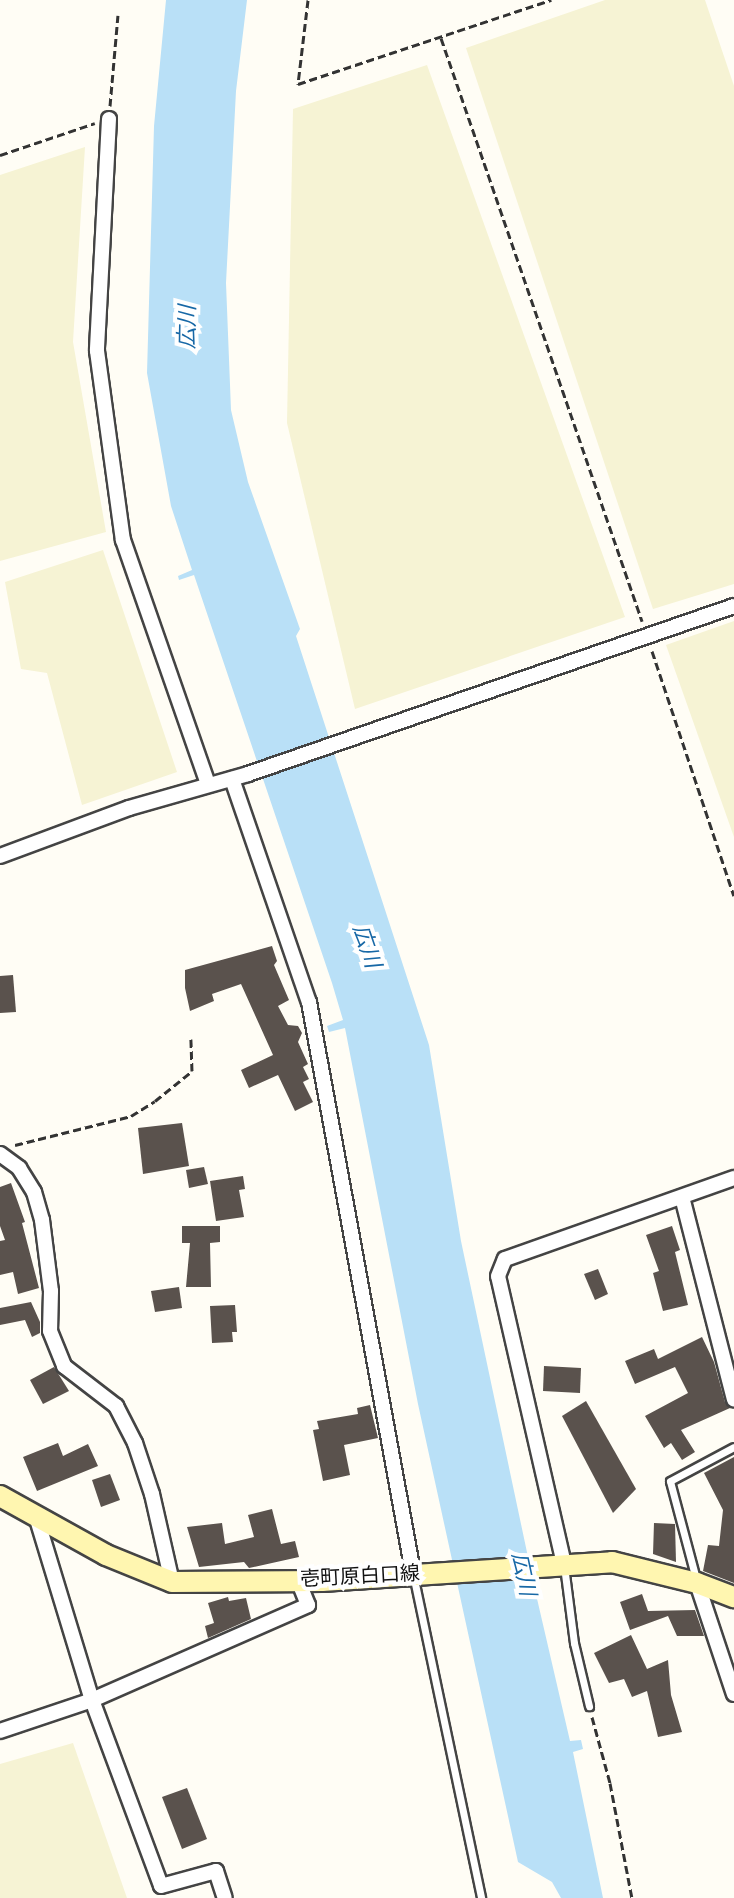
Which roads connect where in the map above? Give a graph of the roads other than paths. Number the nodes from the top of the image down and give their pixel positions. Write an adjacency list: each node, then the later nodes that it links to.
1 (109, 119): 4 (street)
2 (734, 606): 3 (street)
3 (232, 779): 4 (street); 14 (street)
4 (208, 784): 5 (street)
5 (0, 856)
6 (0, 1154): 16 (street)
7 (734, 1178): 8 (street)
8 (682, 1197): 9 (street); 13 (street)
9 (734, 1399)
10 (734, 1447): 17 (lane)
11 (0, 1496): 12 (main road, 壱町原白口線)
12 (36, 1516): 16 (main road, 壱町原白口線); 20 (street)
13 (559, 1564): 14 (main road, 壱町原白口線); 17 (main road, 壱町原白口線); 21 (lane)
14 (413, 1572): 15 (main road, 壱町原白口線); 24 (lane)
15 (298, 1580): 16 (main road, 壱町原白口線); 20 (street)
16 (172, 1582)
17 (697, 1583): 18 (main road, 壱町原白口線); 19 (street)
18 (734, 1597)
19 (734, 1694)
20 (92, 1700): 22 (street); 23 (street)
21 (589, 1706)
22 (0, 1731)
23 (225, 1898)
24 (481, 1898)

